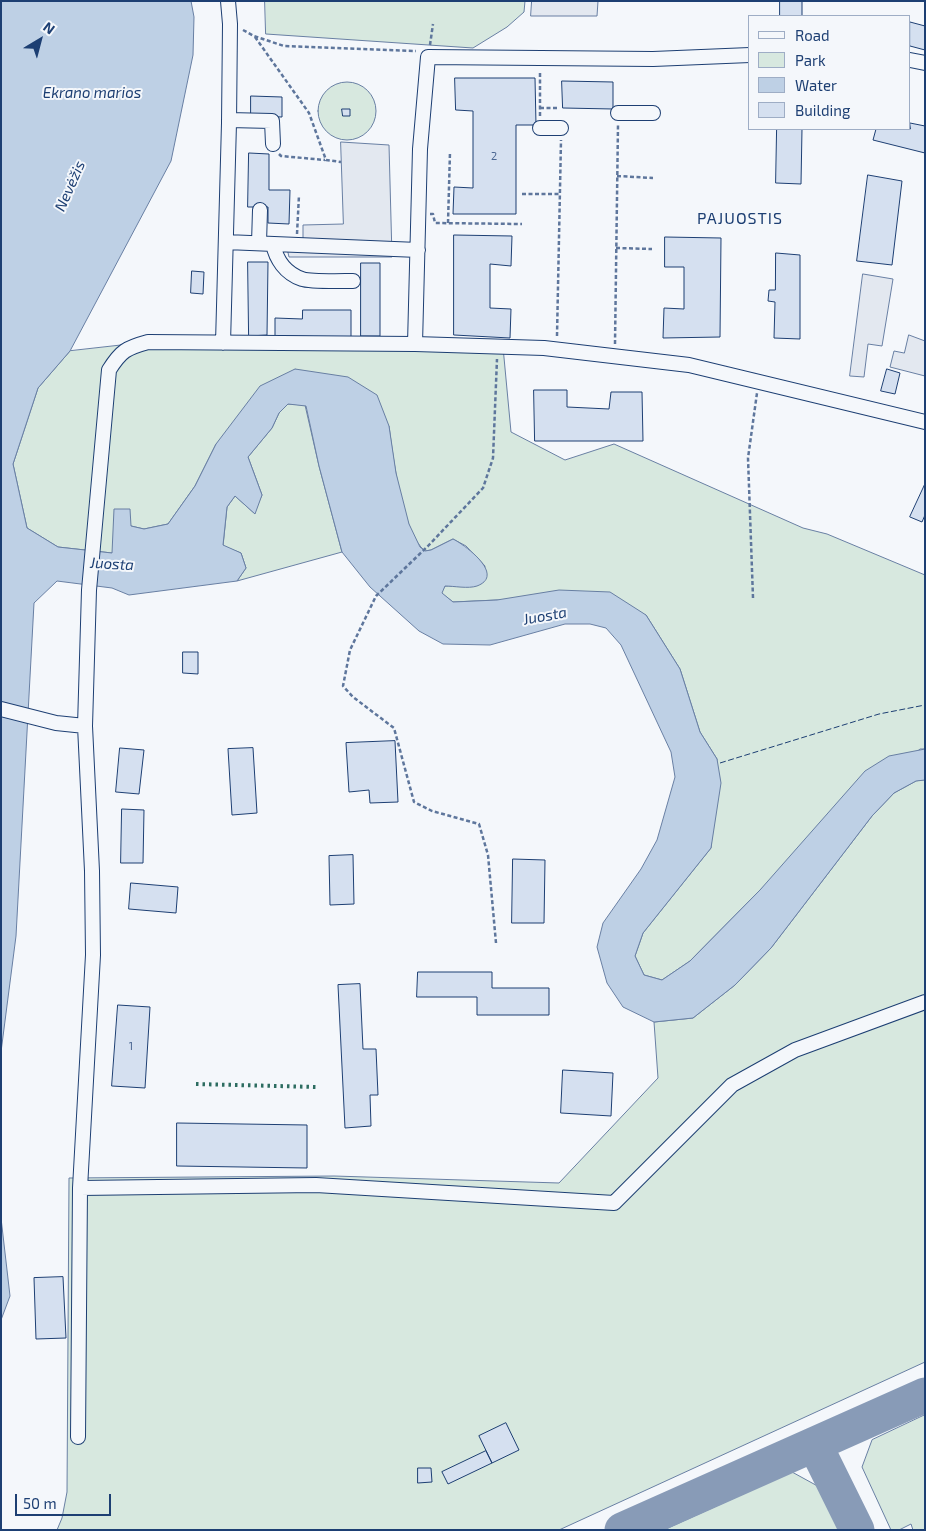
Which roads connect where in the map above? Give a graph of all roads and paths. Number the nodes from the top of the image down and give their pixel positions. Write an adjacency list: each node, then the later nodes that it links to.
1 (228, 1): 2 (street)
2 (230, 24): 4 (path); 14 (street)
3 (433, 24): 6 (path)
4 (254, 36): 6 (path); 19 (path)
5 (748, 55): 7 (street)
6 (428, 57): 7 (street); 27 (street)
7 (541, 57): 10 (path)
8 (911, 60): 9 (street)
9 (925, 63)
10 (540, 108): 11 (path); 15 (path)
11 (558, 108)
12 (653, 112): 13 (street)
13 (618, 113): 21 (path)
14 (229, 120): 17 (street); 30 (street)
15 (540, 128): 16 (street)
16 (561, 128): 24 (path)
17 (273, 144): 19 (path)
18 (450, 152): 28 (path)
19 (326, 160): 20 (path)
20 (341, 162)
21 (617, 176): 22 (path); 33 (path)
22 (653, 178)
23 (522, 194): 24 (path)
24 (560, 194): 40 (path)
25 (299, 195): 32 (path)
26 (260, 210): 31 (street)
27 (419, 213): 28 (path); 35 (street)
28 (448, 223): 29 (path)
29 (522, 224)
30 (226, 242): 31 (street); 37 (street)
31 (266, 243): 32 (street); 36 (street)
32 (297, 245): 35 (street)
33 (616, 248): 34 (path); 41 (path)
34 (652, 249)
35 (418, 250): 38 (street)
36 (353, 281)
37 (223, 342): 38 (street); 46 (street)
38 (415, 344): 39 (street)
39 (498, 347): 40 (street); 47 (path)
40 (556, 349): 41 (street)
41 (615, 357): 42 (street)
42 (758, 382): 43 (street); 44 (path)
43 (925, 422)
44 (753, 598)
45 (1, 709): 46 (street)
46 (85, 726): 49 (street)
47 (496, 943)
48 (925, 1002): 49 (street)
49 (80, 1188): 50 (street)
50 (78, 1437)

